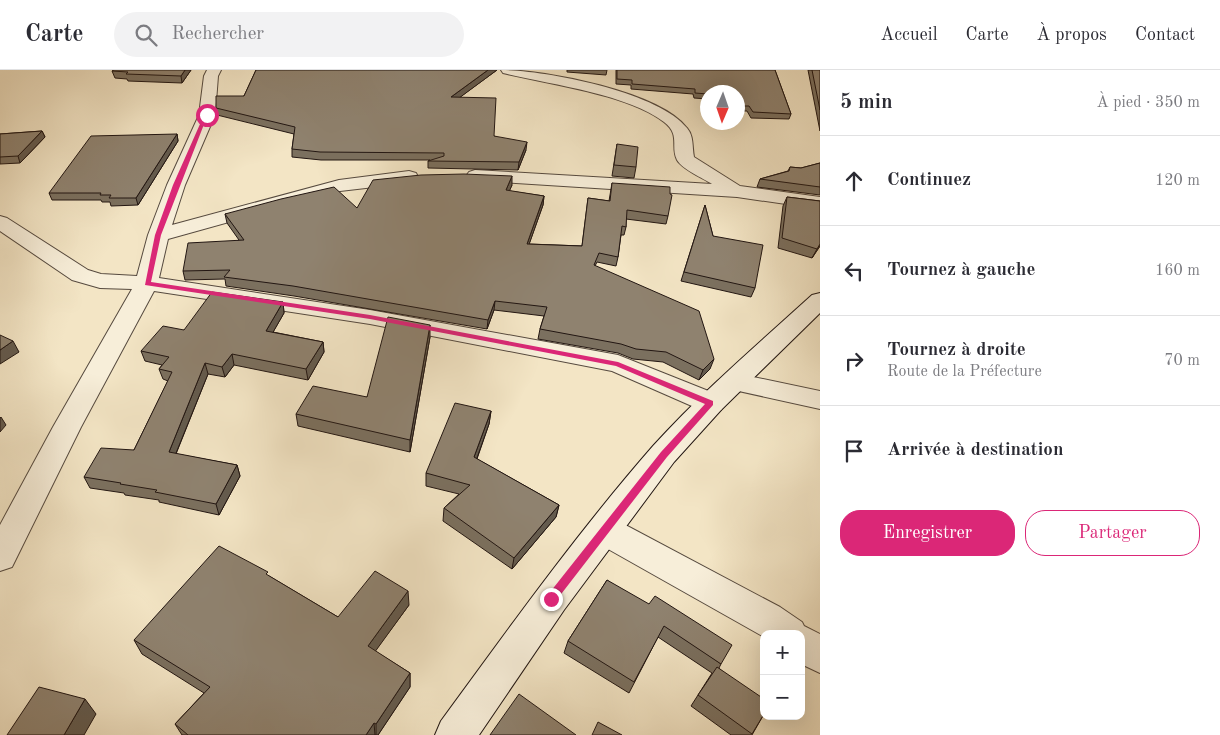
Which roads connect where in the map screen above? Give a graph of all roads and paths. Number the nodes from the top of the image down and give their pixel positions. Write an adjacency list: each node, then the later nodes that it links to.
1 (214, 70): 8 (street)
2 (508, 70): 5 (street)
3 (454, 175): 5 (street)
4 (426, 176): 8 (street)
5 (737, 191): 6 (street)
6 (820, 202)
7 (0, 222): 9 (street)
8 (158, 235): 9 (street)
9 (147, 283): 13 (street); 15 (street)
10 (820, 300): 11 (street)
11 (734, 382): 12 (street); 13 (street)
12 (820, 400)
13 (711, 403): 14 (street)
14 (604, 530): 16 (street); 19 (street)
15 (0, 557)
16 (783, 630)
17 (805, 645): 18 (street)
18 (820, 655)
19 (455, 735)

